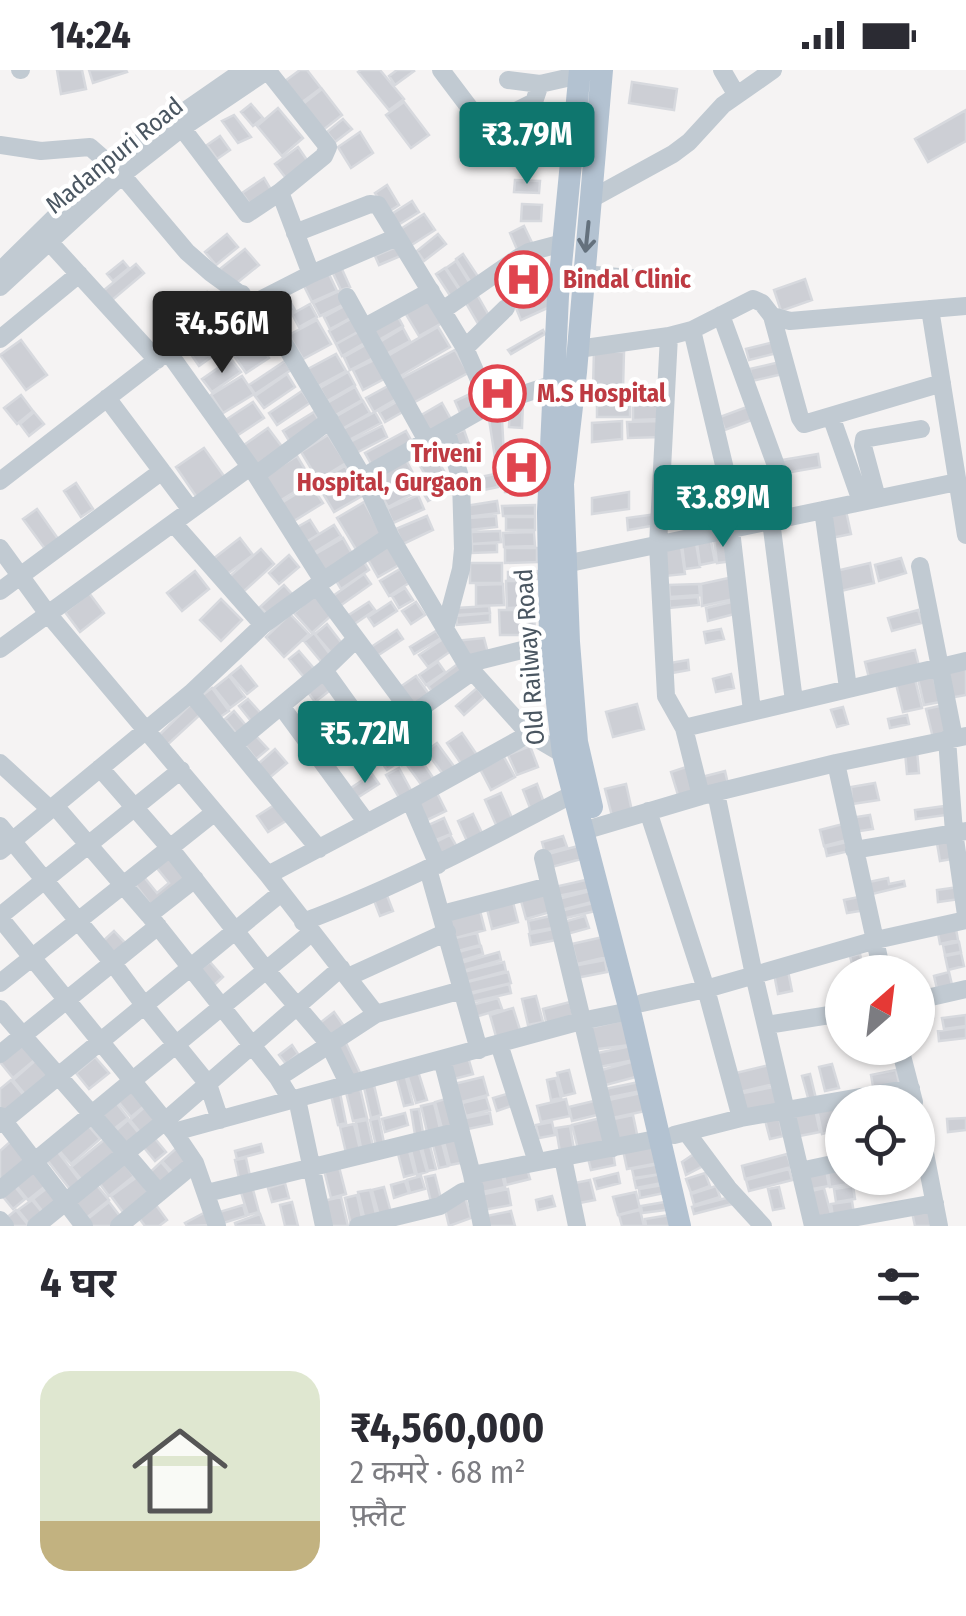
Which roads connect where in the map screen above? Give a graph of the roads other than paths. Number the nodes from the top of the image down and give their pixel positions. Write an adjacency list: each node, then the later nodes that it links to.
1 (244, 70): 12 (street, Madanpuri Road)
2 (268, 70): 10 (street, Madanpuri Road); 13 (street)
3 (441, 70): 8 (street)
4 (722, 70): 9 (street)
5 (771, 70): 9 (street)
6 (591, 73): 8 (street); 14 (main road, Old Railway Road); 18 (main road, Old Railway Road)
7 (508, 80): 8 (street)
8 (540, 84)
9 (736, 94): 14 (street)
10 (182, 128): 12 (street, Madanpuri Road); 13 (street)
11 (0, 145): 12 (street)
12 (116, 169): 16 (street, Madanpuri Road); 27 (street)
13 (280, 192): 15 (street)
14 (591, 200): 22 (main road, Old Railway Road, one-way to 22)
15 (296, 233): 17 (street); 21 (street)
16 (44, 236): 19 (street, Madanpuri Road); 20 (street); 24 (street, Madanpuri Road)
17 (397, 237): 21 (street); 25 (street)
18 (563, 244): 31 (street); 40 (main road, Old Railway Road)
19 (0, 272)
20 (79, 274): 37 (street); 39 (street)
21 (312, 274): 27 (street)
22 (583, 274): 23 (street); 40 (main road, Old Railway Road)
23 (667, 281)
24 (0, 287)
25 (431, 291): 31 (street); 34 (street)
26 (348, 297): 34 (street)
27 (248, 299): 39 (street); 46 (street)
28 (966, 306): 30 (street)
29 (506, 308): 38 (street)
30 (930, 309): 33 (street); 41 (street)
31 (443, 310): 38 (street)
32 (720, 314): 33 (street); 35 (street); 58 (street)
33 (772, 316): 44 (street)
34 (364, 327): 49 (street)
35 (692, 330): 36 (street); 60 (street)
36 (670, 336): 40 (street); 63 (street)
37 (0, 338)
38 (465, 348): 43 (street)
39 (163, 356): 42 (street); 51 (street)
40 (565, 369): 43 (street); 65 (main road, Old Railway Road); 74 (main road, Old Railway Road)
41 (942, 383): 44 (street); 45 (street)
42 (107, 398): 50 (street); 53 (street)
43 (490, 405): 48 (street)
44 (831, 416): 55 (street)
45 (957, 419): 54 (street)
46 (330, 420): 51 (street); 52 (street)
47 (921, 429): 55 (street)
48 (446, 430): 49 (street); 72 (street)
49 (427, 442): 52 (street)
50 (162, 471): 56 (street); 67 (street)
51 (253, 471): 56 (street); 68 (street)
52 (364, 478): 62 (street)
53 (0, 481)
54 (957, 482): 55 (street); 61 (street)
55 (869, 500): 57 (street)
56 (191, 510): 59 (street)
57 (822, 510): 58 (street); 80 (street)
58 (777, 520): 60 (street); 82 (street)
59 (174, 524): 70 (street); 71 (street)
60 (730, 530): 63 (street); 84 (street)
61 (966, 535)
62 (390, 536): 68 (street); 72 (street)
63 (658, 544): 65 (street); 86 (street)
64 (0, 548): 67 (street)
65 (565, 564): 104 (main road, Old Railway Road)
66 (920, 566): 77 (street)
67 (20, 576): 69 (street); 70 (street)
68 (320, 583): 71 (street); 73 (street)
69 (0, 590)
70 (48, 614): 75 (street); 87 (street)
71 (264, 626): 81 (street)
72 (445, 628): 78 (street)
73 (356, 639): 79 (street); 85 (street)
74 (550, 644): 78 (street); 91 (main road, Old Railway Road)
75 (1, 648)
76 (966, 661): 77 (street)
77 (939, 666): 80 (street); 89 (street)
78 (469, 668): 85 (street); 88 (street)
79 (324, 670): 83 (street); 85 (street)
80 (848, 688): 82 (street)
81 (191, 692): 87 (street); 90 (street)
82 (794, 701): 84 (street)
83 (282, 706): 90 (street); 103 (street)
84 (752, 711): 86 (street)
85 (413, 715)
86 (684, 728): 97 (street)
87 (148, 730): 93 (street); 94 (street)
88 (529, 734): 91 (street); 98 (street)
89 (956, 738): 92 (street); 105 (street)
90 (235, 744): 109 (street)
91 (563, 754): 96 (main road, Old Railway Road)
92 (836, 763): 97 (street); 110 (street)
93 (100, 768): 99 (street); 100 (street)
94 (181, 770): 99 (street); 102 (street)
95 (3, 772): 100 (street)
96 (573, 794): 104 (main road, Old Railway Road); 112 (street)
97 (708, 794): 101 (street); 133 (street)
98 (410, 800): 103 (street); 112 (street)
99 (135, 807): 107 (street); 108 (street)
100 (53, 808): 106 (street); 107 (street)
101 (648, 811): 104 (street); 135 (street)
102 (216, 812): 108 (street); 113 (street)
103 (367, 823): 109 (street)
104 (590, 830): 142 (main road, Old Railway Road)
105 (960, 832): 110 (street); 120 (street)
106 (4, 840): 115 (street)
107 (88, 844): 115 (street); 116 (street)
108 (170, 848): 114 (street); 116 (street)
109 (319, 849): 113 (street)
110 (854, 850): 126 (street)
111 (542, 858): 117 (street)
112 (433, 867): 123 (street); 124 (street)
113 (268, 875): 118 (street)
114 (195, 878): 121 (street); 125 (street)
115 (43, 879): 119 (street); 122 (street)
116 (124, 885): 121 (street); 122 (street)
117 (549, 886): 123 (street); 147 (street)
118 (281, 894): 124 (street); 125 (street)
119 (0, 917): 128 (street)
120 (966, 917): 126 (street)
121 (154, 920): 129 (street); 130 (street)
122 (79, 922): 128 (street); 129 (street)
123 (445, 923): 132 (street); 137 (street)
124 (307, 928): 131 (street); 132 (street)
125 (236, 931): 130 (street); 131 (street)
126 (876, 940): 127 (street); 133 (street)
127 (879, 955)
128 (33, 958): 134 (street); 139 (street)
129 (112, 962): 139 (street); 140 (street)
130 (190, 967): 140 (street); 143 (street)
131 (267, 971): 141 (street); 143 (street)
132 (344, 972): 141 (street); 145 (street)
133 (754, 975): 135 (street); 148 (street)
134 (0, 984)
135 (706, 989): 142 (street); 167 (street)
136 (966, 989): 138 (street)
137 (462, 990): 145 (street); 155 (street)
138 (935, 996)
139 (68, 1000): 149 (street); 150 (street)
140 (144, 1006): 150 (street); 151 (street)
141 (298, 1007): 152 (street); 154 (street)
142 (636, 1007): 147 (street); 172 (main road, Old Railway Road)
143 (222, 1008): 151 (street); 154 (street)
144 (0, 1009): 149 (street)
145 (376, 1014): 152 (street)
146 (825, 1016): 148 (street)
147 (581, 1021): 153 (street); 173 (street)
148 (767, 1025): 165 (street)
149 (24, 1036): 156 (street); 158 (street)
150 (101, 1042): 158 (street); 160 (street)
151 (176, 1044): 160 (street); 161 (street)
152 (329, 1044): 159 (street); 162 (street)
153 (499, 1044): 155 (street); 177 (street)
154 (252, 1046): 159 (street); 161 (street)
155 (479, 1050): 157 (street)
156 (0, 1054)
157 (442, 1059): 162 (street); 171 (street)
158 (58, 1076): 166 (street); 168 (street)
159 (278, 1078): 163 (street)
160 (132, 1080): 166 (street); 170 (street)
161 (208, 1084): 169 (street); 170 (street)
162 (349, 1086): 163 (street)
163 (294, 1100): 169 (street); 180 (street)
164 (825, 1105): 165 (street)
165 (786, 1110): 167 (street); 181 (street)
166 (94, 1114): 174 (street); 176 (street)
167 (741, 1118): 172 (street)
168 (1, 1120): 176 (street)
169 (220, 1120): 170 (street)
170 (170, 1126): 174 (street); 178 (street)
171 (460, 1132): 180 (street); 182 (street)
172 (674, 1135): 173 (street); 200 (main road, Old Railway Road); 201 (main road, Old Railway Road); 202 (street)
173 (613, 1148): 175 (street)
174 (126, 1153): 184 (street); 187 (street)
175 (563, 1158): 177 (street); 199 (street)
176 (33, 1162): 183 (street); 187 (street)
177 (538, 1162): 182 (street)
178 (195, 1163): 184 (street); 185 (street)
179 (825, 1166): 181 (street)
180 (312, 1168): 185 (street); 196 (street)
181 (800, 1171): 191 (street)
182 (474, 1182): 197 (street); 198 (street)
183 (0, 1190)
184 (159, 1193): 195 (street)
185 (207, 1194): 190 (street)
186 (934, 1195): 188 (street)
187 (65, 1202): 193 (street); 194 (street)
188 (936, 1203): 191 (street); 203 (street)
189 (0, 1220): 192 (street)
190 (214, 1225)
191 (813, 1225)
192 (5, 1226)
193 (36, 1226)
194 (84, 1226)
195 (119, 1226)
196 (324, 1226)
197 (358, 1226)
198 (482, 1226)
199 (577, 1226)
200 (680, 1226)
201 (692, 1226)
202 (763, 1226)
203 (940, 1226)

